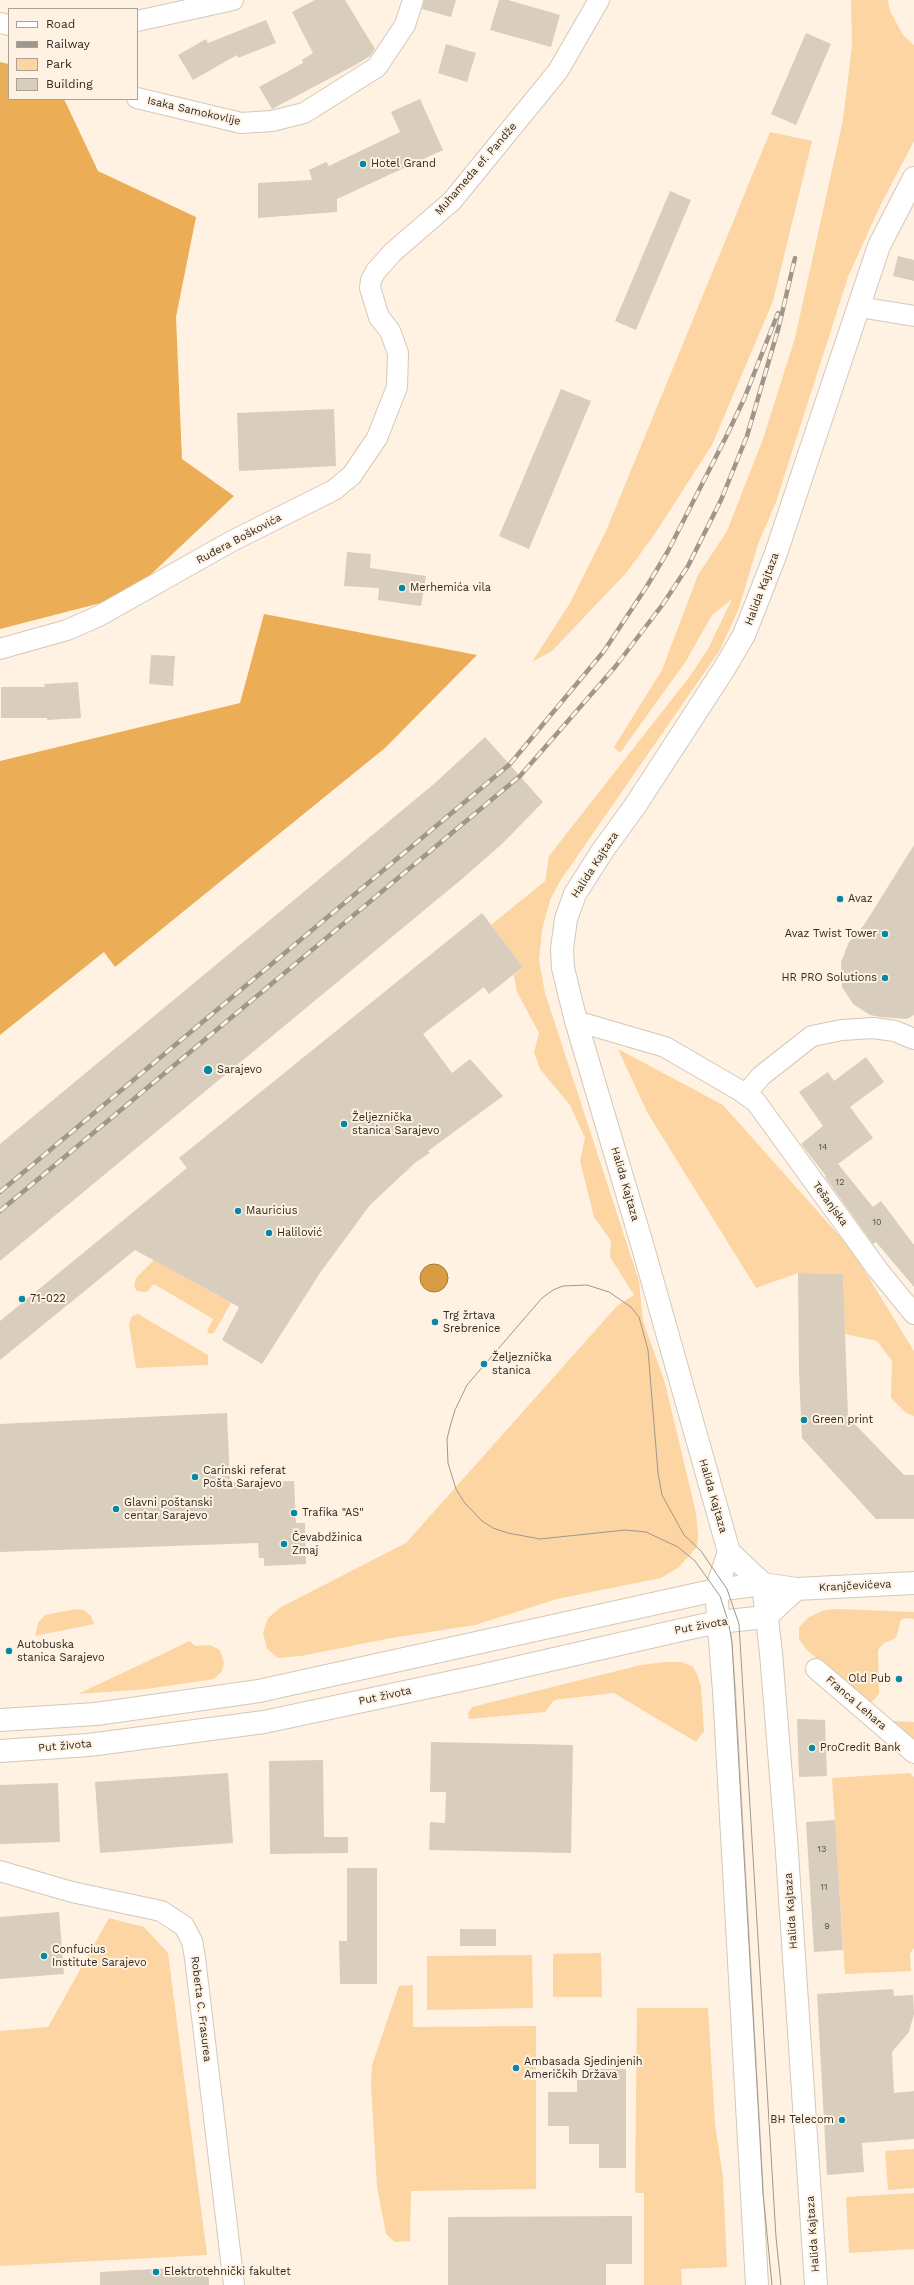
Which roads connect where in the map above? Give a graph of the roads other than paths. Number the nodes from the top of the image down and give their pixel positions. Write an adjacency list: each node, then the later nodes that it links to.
1 (232, 0): 4 (street)
2 (413, 0): 5 (street, Isaka Samokovlije)
3 (599, 0): 9 (street, Muhameda ef. Pandže)
4 (138, 21)
5 (138, 98)
6 (914, 178): 7 (main road, Halida Kajtaza)
7 (859, 307): 8 (street); 11 (main road, Halida Kajtaza)
8 (914, 316)
9 (398, 353): 10 (street, Ruđera Boškovića)
10 (0, 649)
11 (576, 1021): 13 (street, Tešanjska); 15 (main road, Halida Kajtaza)
12 (914, 1039): 13 (street)
13 (746, 1094): 14 (street, Tešanjska)
14 (914, 1312)
15 (729, 1552): 17 (main road); 19 (main road)
16 (914, 1583): 18 (main road, Kranjčevićeva)
17 (762, 1584): 18 (main road, Kranjčevićeva); 19 (main road); 20 (main road, Halida Kajtaza)
18 (796, 1589): 20 (main road)
19 (716, 1590): 21 (main road); 23 (main road)
20 (766, 1617): 21 (main road, Put života); 29 (main road, Halida Kajtaza)
21 (718, 1622): 24 (main road, Put života); 28 (main road)
22 (816, 1669): 25 (street, Franca Lehara)
23 (0, 1720)
24 (0, 1751)
25 (914, 1753)
26 (0, 1871): 27 (street, Roberta C. Frasurea)
27 (234, 2285)
28 (757, 2285)
29 (816, 2285)

